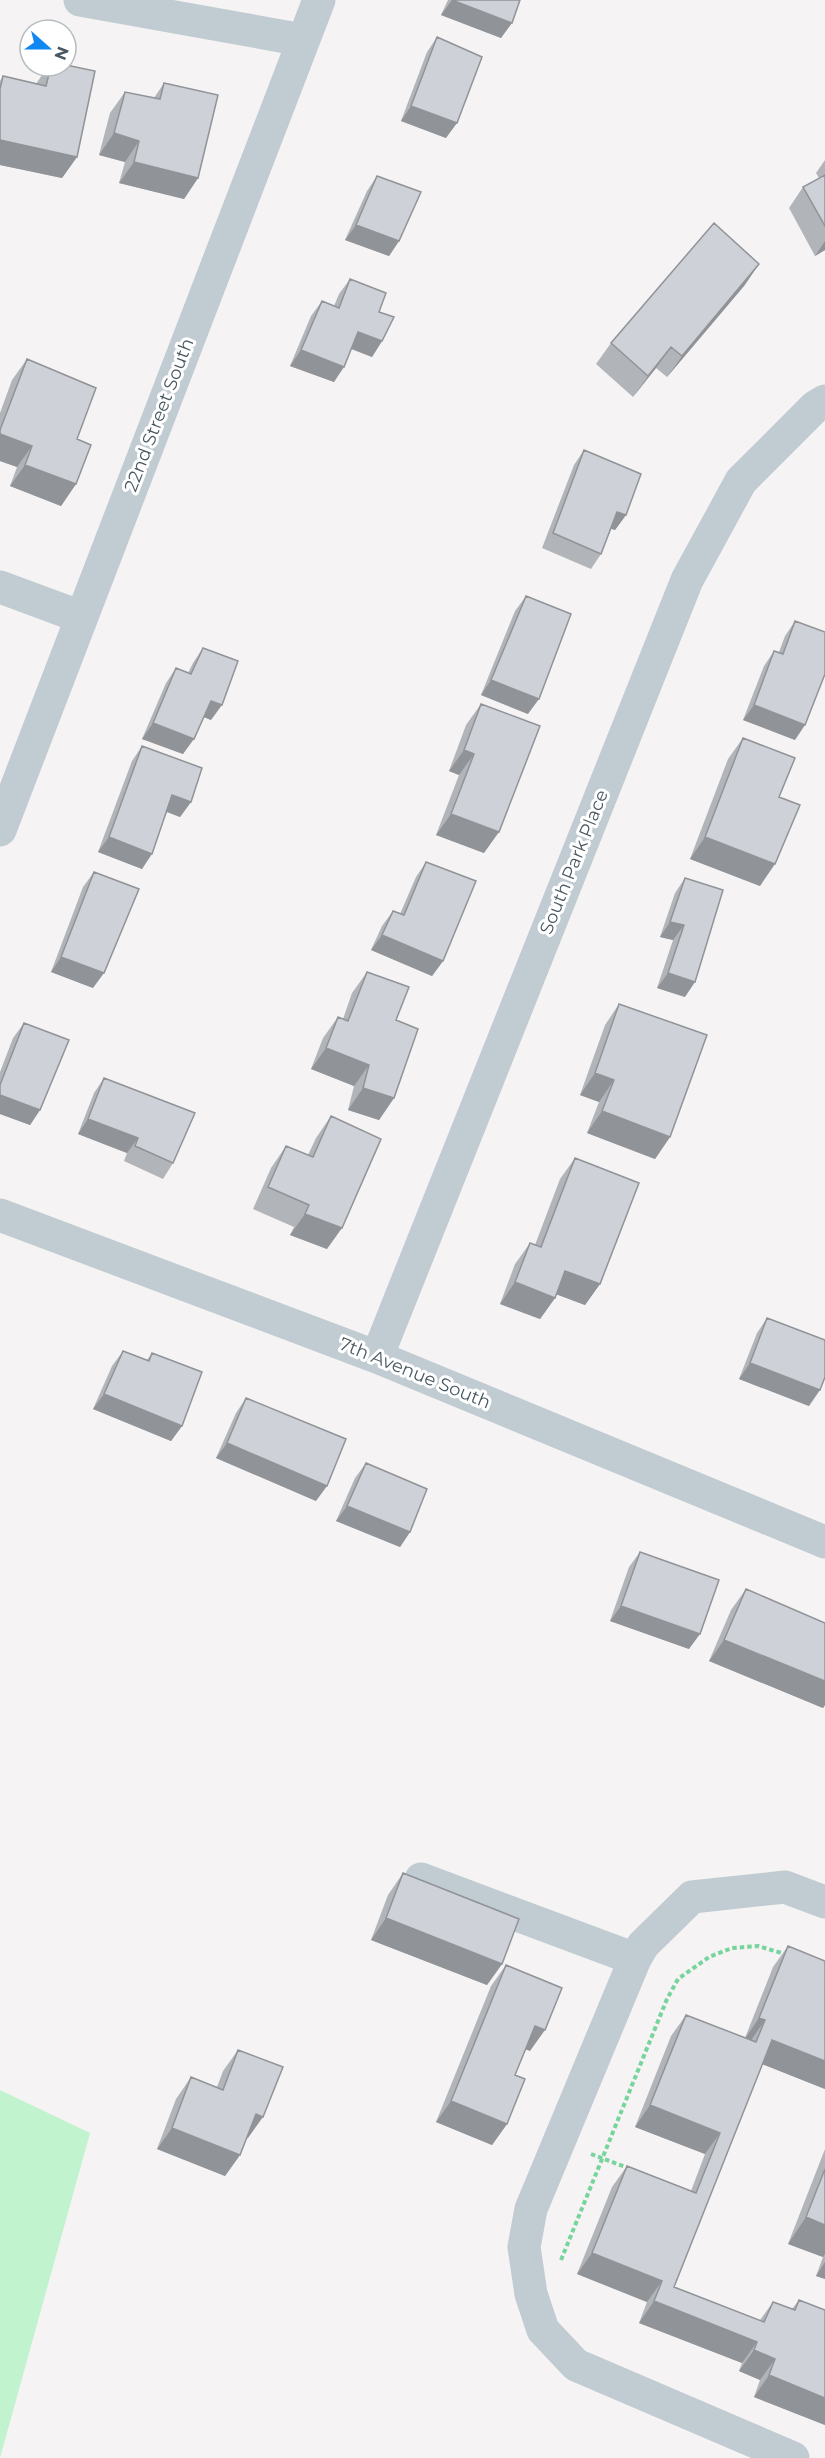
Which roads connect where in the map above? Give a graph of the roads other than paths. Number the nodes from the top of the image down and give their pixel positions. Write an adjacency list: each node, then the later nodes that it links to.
1 (80, 0): 3 (street)
2 (319, 0): 3 (street, 22nd Street South)
3 (303, 40): 6 (street, 22nd Street South)
4 (825, 401): 9 (street, South Park Place)
5 (0, 587): 6 (street)
6 (81, 617): 7 (street, 22nd Street South)
7 (0, 830)
8 (0, 1215): 9 (street, 7th Avenue South)
9 (376, 1357): 10 (street, 7th Avenue South)
10 (825, 1542)
11 (421, 1879): 13 (street)
12 (825, 1902): 13 (street)
13 (635, 1959): 14 (street)
14 (793, 2458)

